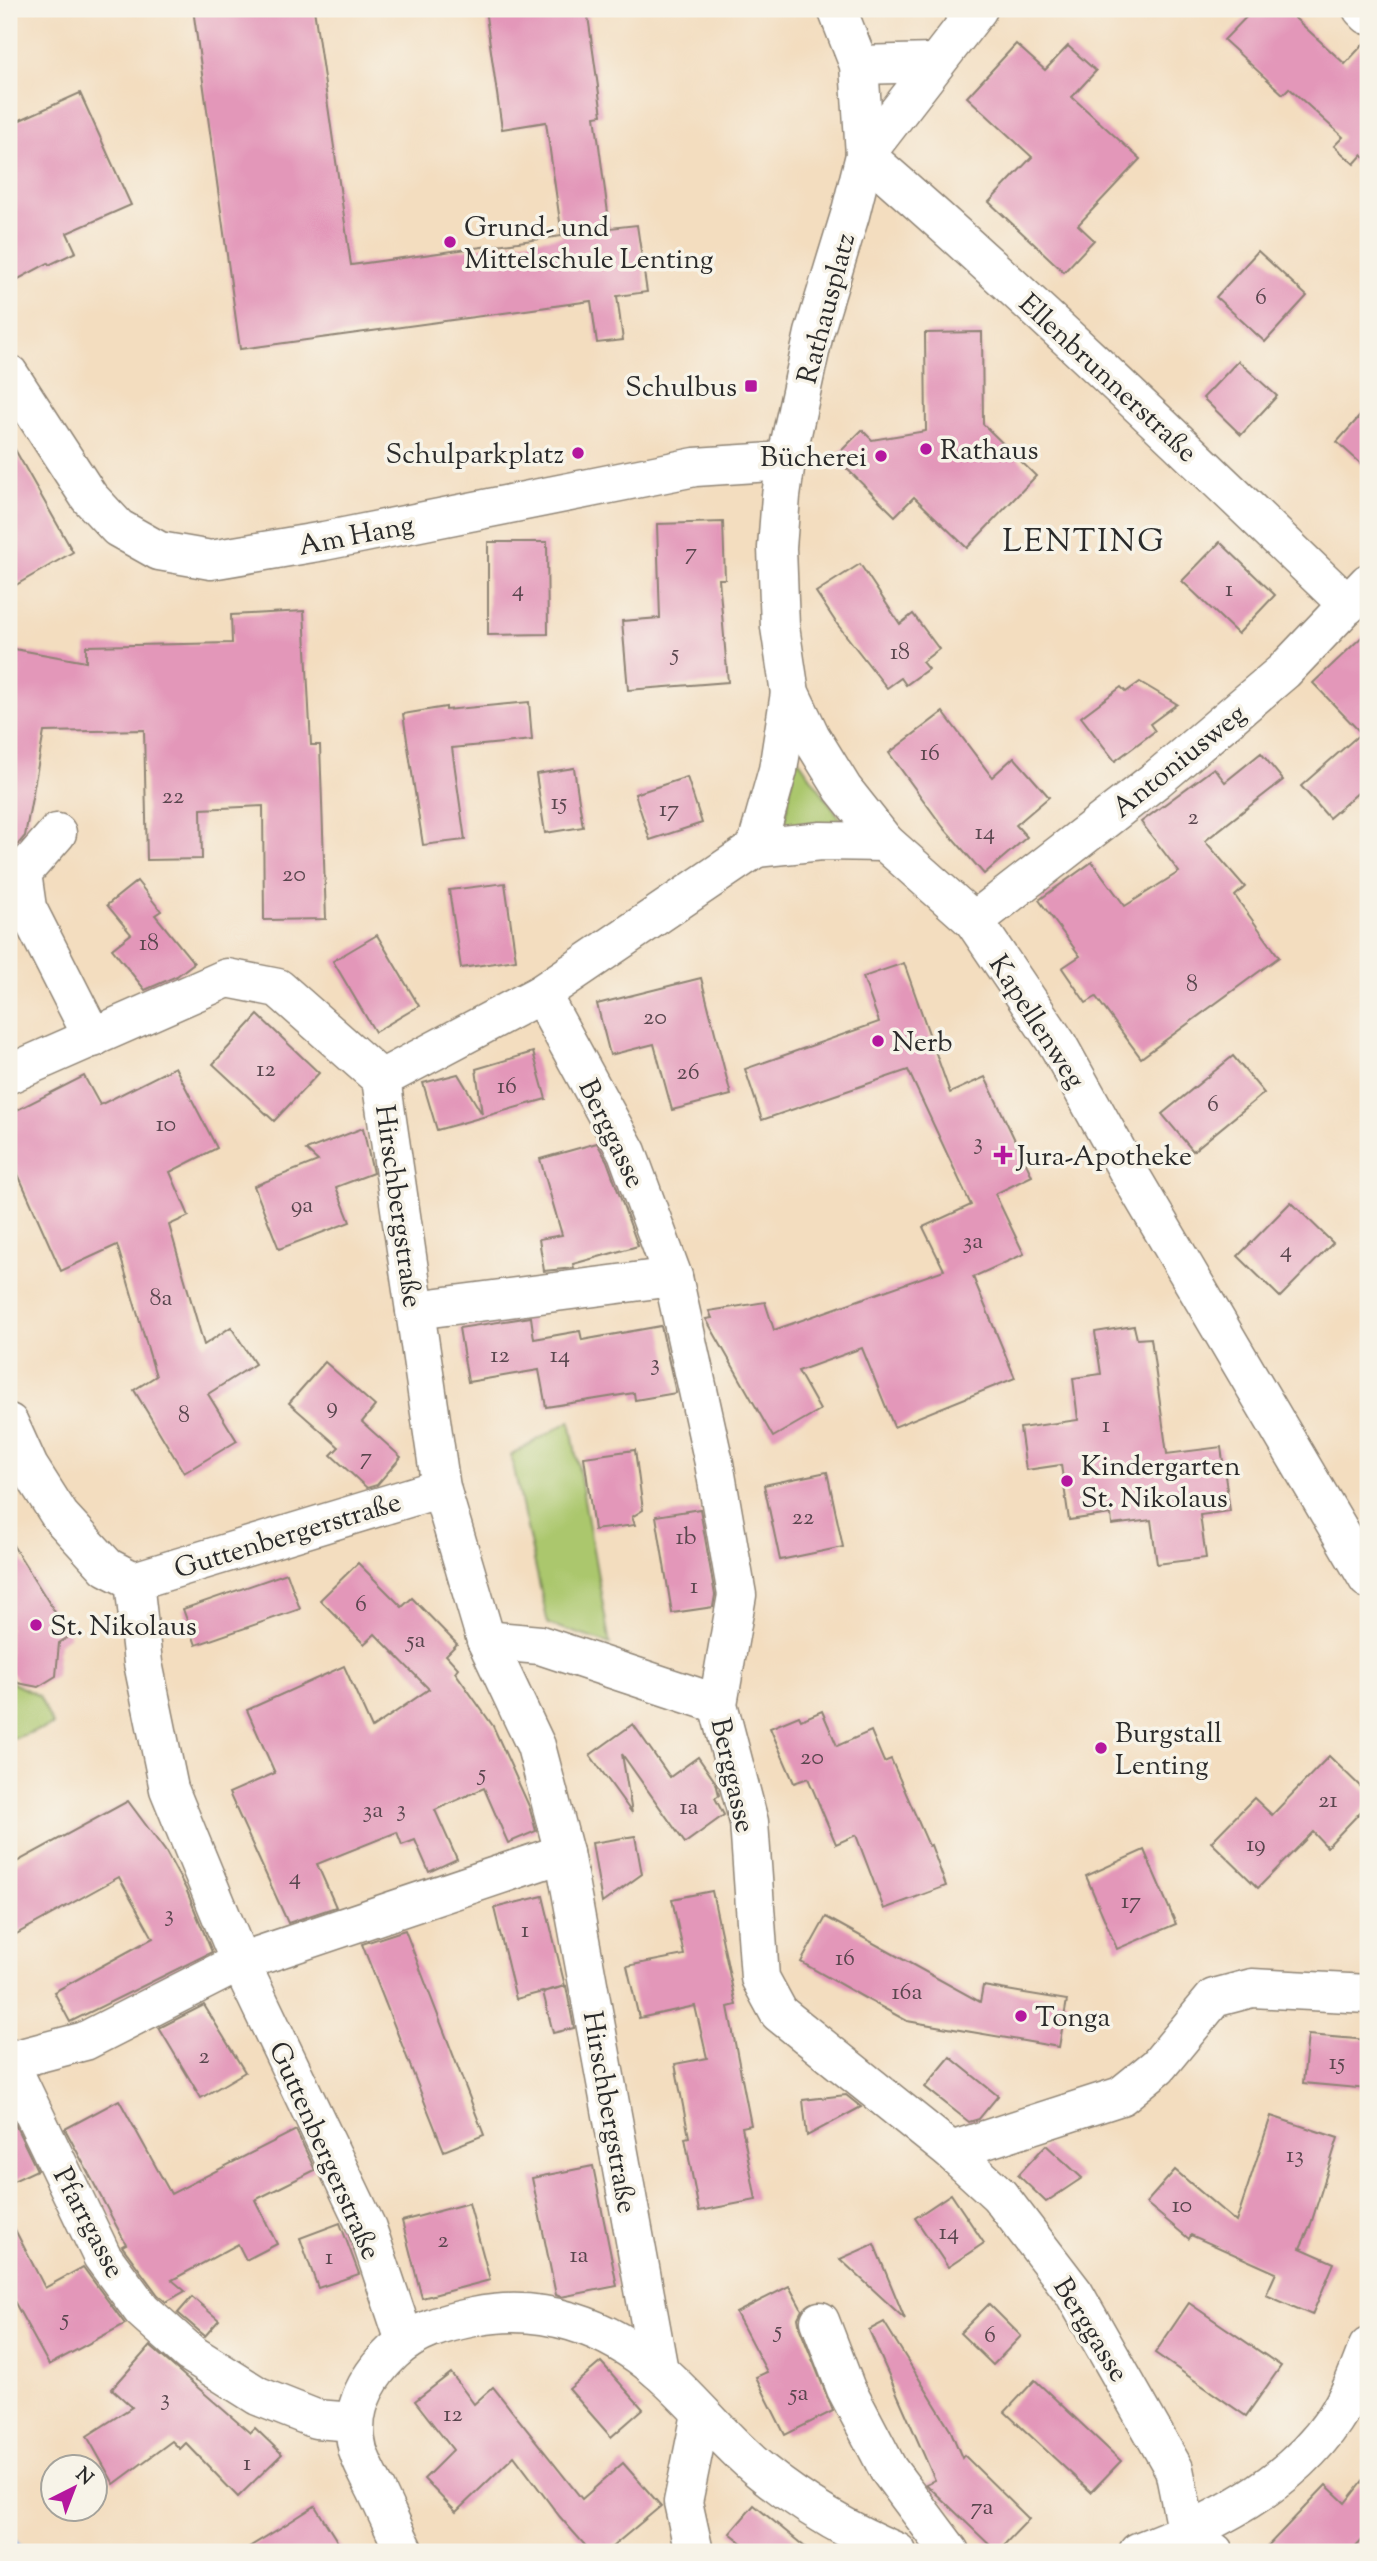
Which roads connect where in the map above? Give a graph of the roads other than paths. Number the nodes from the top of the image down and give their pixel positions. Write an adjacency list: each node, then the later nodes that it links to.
1 (837, 9): 6 (street)
2 (978, 9): 5 (street)
3 (1362, 9): 4 (street)
4 (1368, 15)
5 (934, 63): 6 (street); 7 (street)
6 (859, 65): 7 (street)
7 (865, 155): 9 (street, Rathausplatz); 10 (street, Ellenbrunnerstraße)
8 (9, 374): 9 (street, Am Hang)
9 (786, 461): 11 (street, Kapellenweg)
10 (1358, 594): 15 (street, Antoniusweg)
11 (790, 693): 13 (street, Kapellenweg); 14 (street)
12 (57, 833): 17 (street)
13 (885, 842): 14 (street, Hirschbergstraße); 15 (street, Kapellenweg)
14 (756, 848): 16 (street, Hirschbergstraße)
15 (974, 921): 24 (street, Kapellenweg)
16 (541, 994): 19 (street, Hirschbergstraße); 20 (street, Berggasse)
17 (93, 1038): 18 (street); 19 (street)
18 (9, 1074)
19 (381, 1079): 21 (street, Hirschbergstraße)
20 (673, 1277): 21 (street); 27 (street, Berggasse)
21 (415, 1310): 23 (street, Hirschbergstraße)
22 (9, 1423): 25 (street)
23 (441, 1488): 25 (street, Guttenbergerstraße); 26 (street, Hirschbergstraße)
24 (1368, 1579)
25 (134, 1581): 29 (street, Guttenbergerstraße)
26 (486, 1640): 27 (street); 28 (street, Hirschbergstraße)
27 (718, 1704): 32 (street, Berggasse)
28 (564, 1853): 29 (street); 36 (street, Hirschbergstraße)
29 (240, 1962): 31 (street); 34 (street, Guttenbergerstraße)
30 (1368, 1994): 32 (street)
31 (9, 2061): 38 (street, Pfarrgasse)
32 (951, 2151): 39 (street, Berggasse)
33 (820, 2321): 43 (street)
34 (405, 2341): 36 (street); 38 (street)
35 (1368, 2347): 39 (street)
36 (659, 2371): 37 (street)
37 (701, 2414): 41 (street); 42 (street)
38 (354, 2422): 40 (street)
39 (1201, 2543): 44 (street)
40 (405, 2552)
41 (694, 2552)
42 (897, 2552)
43 (950, 2552)
44 (1138, 2552)

